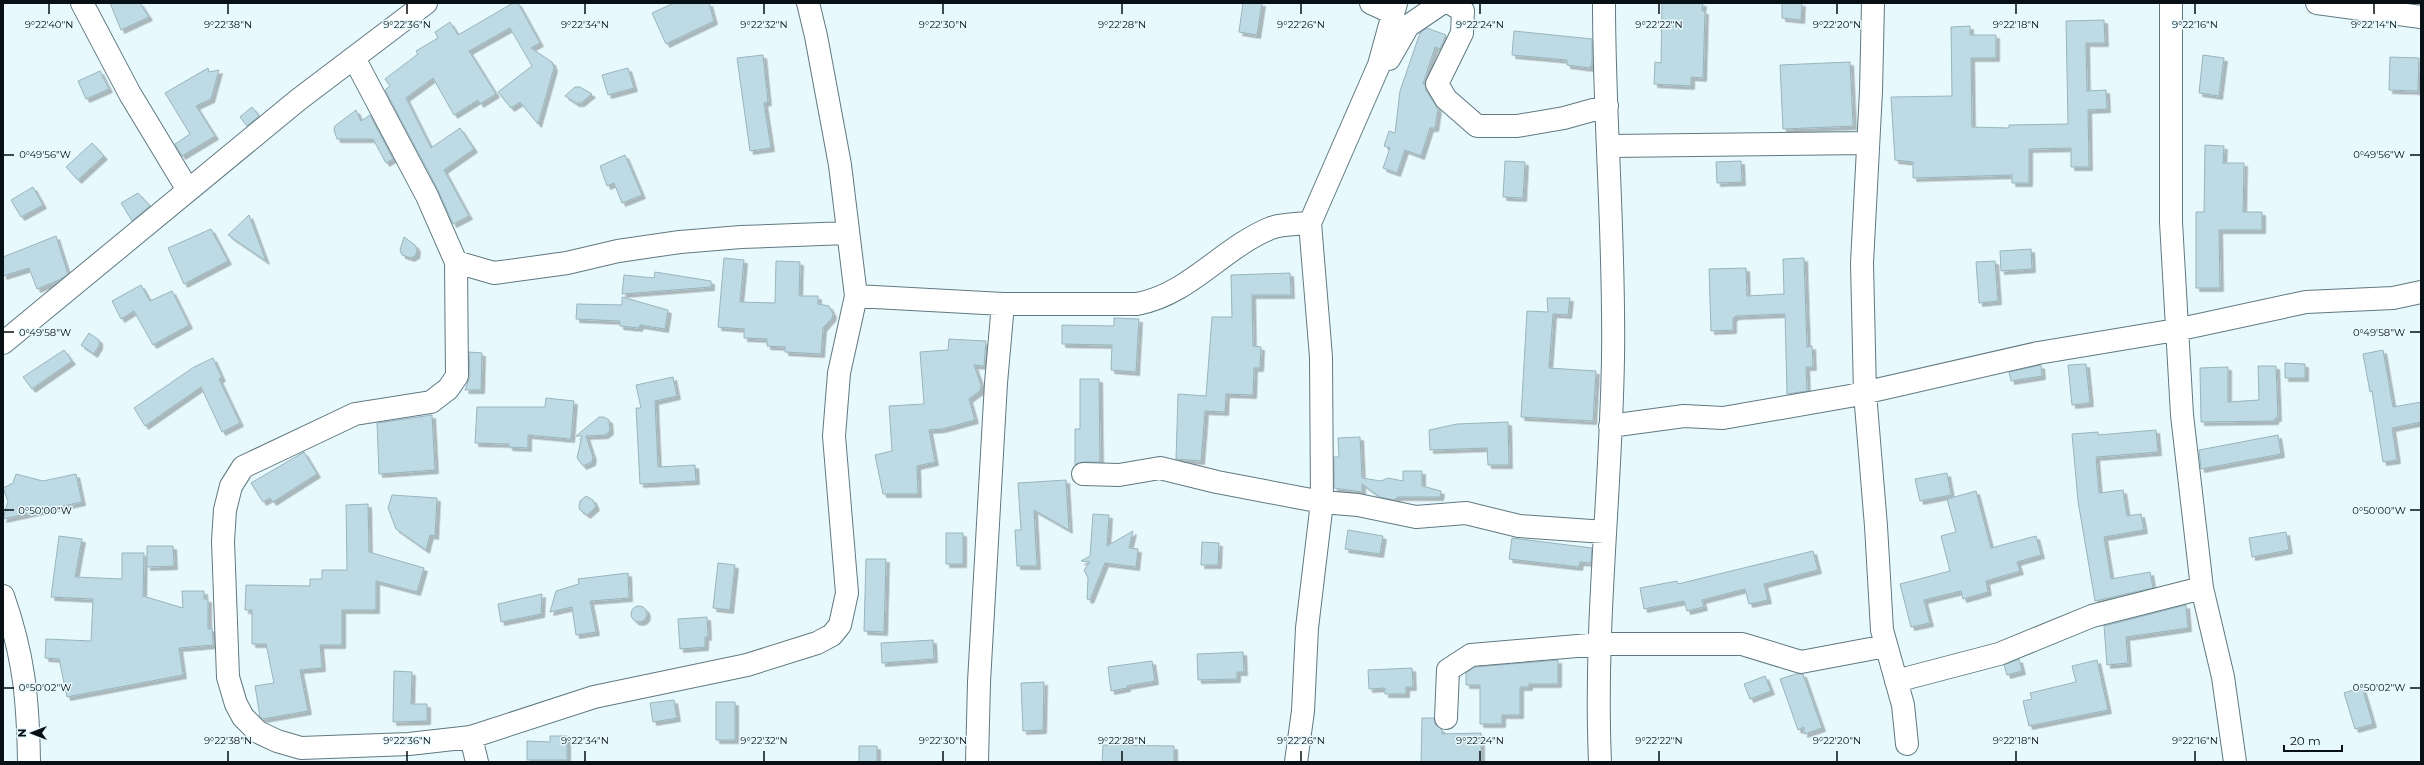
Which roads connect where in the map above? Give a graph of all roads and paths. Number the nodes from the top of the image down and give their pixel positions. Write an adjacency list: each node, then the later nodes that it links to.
1 (82, 3): 18 (street)
2 (426, 3): 13 (street)
3 (808, 3): 20 (street)
4 (1371, 3): 11 (street)
5 (1442, 3): 14 (street)
6 (1450, 3): 15 (street)
7 (1604, 3): 15 (street)
8 (1873, 3): 16 (street)
9 (2171, 3): 25 (street)
10 (2316, 3): 12 (street)
11 (1394, 8): 14 (street)
12 (2421, 17)
13 (354, 58): 18 (street); 21 (street)
14 (1379, 65): 19 (street)
15 (1607, 106): 17 (street)
16 (1868, 143): 17 (street); 27 (street)
17 (1610, 146): 28 (street)
18 (188, 190): 26 (street)
19 (1310, 223): 24 (street); 30 (street)
20 (848, 234): 21 (street); 23 (street)
21 (456, 262): 38 (street)
22 (2421, 292): 25 (street)
23 (856, 296): 24 (street); 38 (street)
24 (1003, 304): 42 (street)
25 (2176, 330): 27 (street); 32 (street)
26 (3, 342)
27 (1865, 393): 28 (street); 35 (street)
28 (1610, 426): 31 (street)
29 (1083, 474): 30 (street)
30 (1322, 502): 31 (street); 43 (street)
31 (1605, 532): 34 (street)
32 (2202, 588): 36 (street); 45 (street)
33 (3, 596): 40 (street)
34 (1601, 644): 35 (street); 37 (street); 44 (street)
35 (1886, 646): 36 (street)
36 (1896, 681): 39 (street)
37 (1446, 718)
38 (471, 737): 41 (street)
39 (1907, 744)
40 (28, 762)
41 (477, 762)
42 (977, 762)
43 (1296, 762)
44 (1600, 762)
45 (2235, 762)

